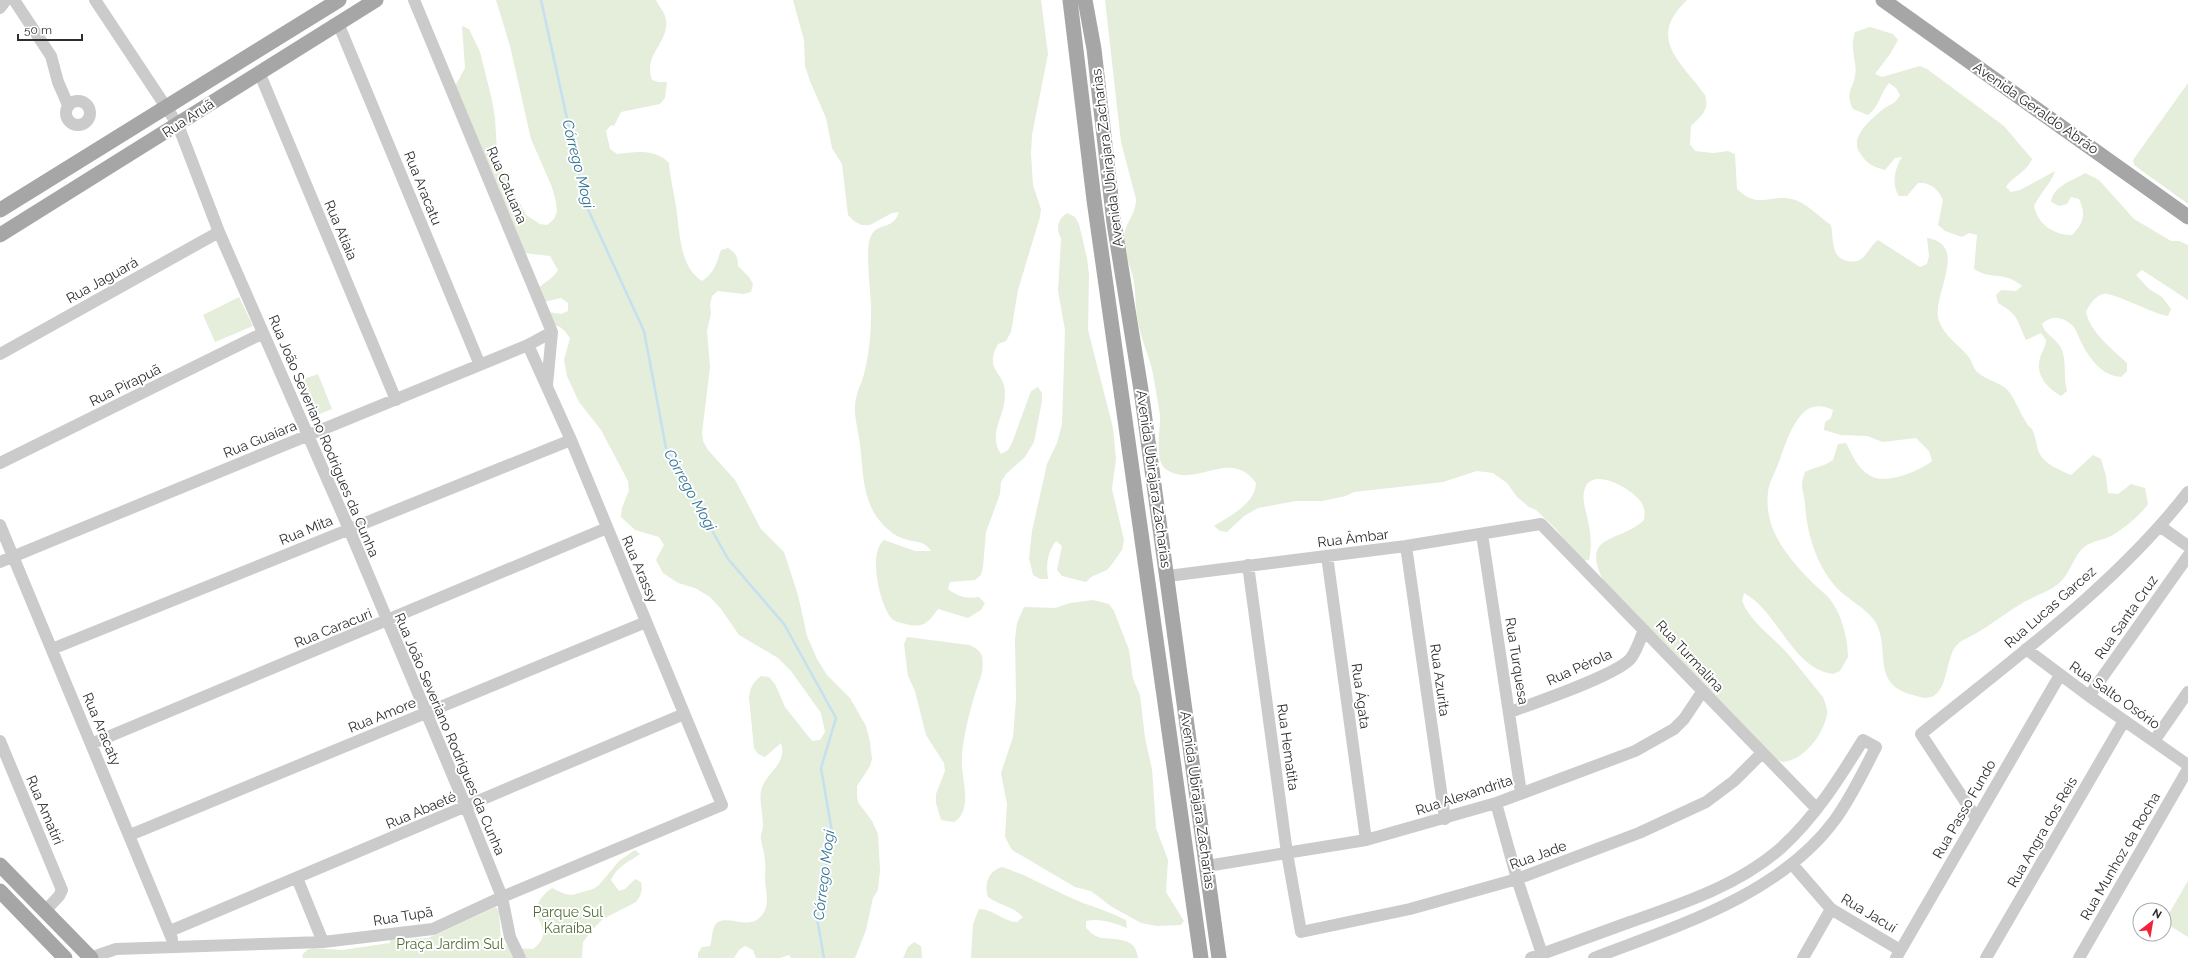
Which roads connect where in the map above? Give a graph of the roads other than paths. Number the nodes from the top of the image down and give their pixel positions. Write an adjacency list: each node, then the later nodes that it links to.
1 (6, 0): 10 (street)
2 (14, 0): 15 (street)
3 (95, 0): 16 (street, Rua João Severiano Rodrigues da Cunha)
4 (339, 0): 12 (main road, Rua Aruã)
5 (376, 0): 11 (main road, Rua Aruã)
6 (414, 0): 22 (street, Rua Catuana)
7 (1070, 0): 98 (main road, Avenida Ubirajara Zacharias)
8 (1085, 0): 46 (main road, Avenida Ubirajara Zacharias)
9 (1883, 0): 19 (main road, Avenida Geraldo Abrão)
10 (0, 8)
11 (338, 22): 13 (main road, Rua Aruã); 26 (street, Rua Aracatu)
12 (289, 32): 13 (main road); 16 (main road, Rua Aruã)
13 (299, 47): 14 (main road, Rua Aruã)
14 (259, 72): 17 (main road, Rua Aruã); 28 (street, Rua Atiaia)
15 (68, 105)
16 (165, 106): 17 (street, Rua João Severiano Rodrigues da Cunha); 18 (main road, Rua Aruã)
17 (178, 125): 20 (street, Rua João Severiano Rodrigues da Cunha); 21 (main road, Rua Aruã)
18 (0, 210)
19 (2188, 217)
20 (219, 232): 23 (street, Rua João Severiano Rodrigues da Cunha); 25 (street, Rua Jaguará)
21 (0, 235)
22 (552, 332): 24 (street, Rua Guaíara); 27 (street, Rua Catuana)
23 (263, 333): 29 (street, Rua João Severiano Rodrigues da Cunha); 31 (street, Rua Pirapuã)
24 (528, 345): 26 (street, Rua Guaíara); 27 (street, Rua Arassy)
25 (0, 354)
26 (480, 365): 28 (street, Rua Guaíara)
27 (547, 385): 30 (street, Rua Arassy)
28 (396, 400): 29 (street, Rua Guaíara)
29 (307, 436): 37 (street, Rua João Severiano Rodrigues da Cunha); 43 (street, Rua Guaíara)
30 (571, 440): 36 (street, Rua Arassy); 37 (street, Rua Mita)
31 (0, 463)
32 (2188, 492): 35 (street, Rua Lucas Garcez)
33 (1541, 524): 38 (street, Rua Âmbar); 49 (street, Rua Turmalina)
34 (0, 525): 43 (street, Rua Aracaty)
35 (2161, 527): 40 (street); 50 (street, Rua Lucas Garcez)
36 (607, 528): 47 (street, Rua Caracuri); 48 (street, Rua Arassy)
37 (349, 529): 47 (street, Rua João Severiano Rodrigues da Cunha); 51 (street, Rua Mita)
38 (1482, 534): 39 (street, Rua Âmbar); 56 (street, Rua Turquesa)
39 (1406, 546): 41 (street, Rua Âmbar); 72 (street, Rua Azurita)
40 (2188, 546)
41 (1327, 556): 45 (street, Rua Âmbar); 74 (street, Rua Ágata)
42 (2188, 556): 55 (street, Rua Santa Cruz)
43 (13, 557): 44 (street, Rua Guaíara); 51 (street, Rua Aracaty)
44 (0, 562)
45 (1248, 565): 46 (street, Rua Âmbar); 75 (street, Rua Hematita)
46 (1168, 576): 78 (main road, Avenida Ubirajara Zacharias)
47 (387, 622): 57 (street, Rua João Severiano Rodrigues da Cunha); 62 (street, Rua Caracuri)
48 (646, 622): 57 (street, Rua Amore); 58 (street, Rua Arassy)
49 (1644, 630): 53 (street, Rua Turmalina); 56 (street, Rua Pérola)
50 (2026, 648): 52 (street, Rua Salto Osório); 71 (street, Rua Lucas Garcez)
51 (52, 649): 62 (street, Rua Aracaty)
52 (2060, 675): 55 (street, Rua Salto Osório); 71 (street, Rua Passo Fundo)
53 (1702, 692): 63 (street, Rua Turmalina); 66 (street, Rua Alexandrita)
54 (2188, 692): 61 (street)
55 (2089, 696): 59 (street, Rua Salto Osório)
56 (1510, 712): 66 (street, Rua Turquesa)
57 (426, 713): 69 (street, Rua João Severiano Rodrigues da Cunha); 73 (street, Rua Amore)
58 (684, 714): 68 (street, Rua Arassy); 69 (street, Rua Abaeté)
59 (2124, 721): 61 (street, Rua Salto Osório); 102 (street, Rua Angra dos Reis)
60 (0, 741): 84 (street, Rua Amatiri)
61 (2154, 741): 64 (street, Rua Salto Osório)
62 (91, 744): 73 (street, Rua Aracaty)
63 (1762, 753): 70 (street, Rua Turmalina); 80 (street, Rua Jade)
64 (2188, 765)
65 (2188, 769): 103 (street, Rua Munhoz da Rocha)
66 (1521, 793): 67 (street, Rua Alexandrita)
67 (1496, 803): 72 (street, Rua Alexandrita); 80 (street)
68 (722, 805): 82 (street, Rua Tupã)
69 (466, 807): 79 (street, Rua Abaeté); 82 (street, Rua João Severiano Rodrigues da Cunha)
70 (1817, 809): 76 (street); 85 (street)
71 (1976, 818): 92 (street, Rua Passo Fundo)
72 (1445, 819): 74 (street, Rua Alexandrita)
73 (130, 835): 86 (street, Rua Aracaty)
74 (1366, 840): 75 (street, Rua Alexandrita)
75 (1287, 853): 78 (street, Rua Alexandrita); 87 (street, Rua Hematita)
76 (1792, 864): 83 (street, Rua Jacuí); 91 (street)
77 (0, 865): 84 (main road)
78 (1207, 866): 99 (main road, Avenida Ubirajara Zacharias)
79 (297, 878): 86 (street, Rua Abaeté); 89 (street)
80 (1518, 879): 87 (street, Rua Jade); 93 (street)
81 (0, 891): 94 (main road)
82 (502, 896): 88 (street, Rua João Severiano Rodrigues da Cunha); 89 (street, Rua Tupã)
83 (1831, 909): 92 (street, Rua Jacuí); 101 (street)
84 (46, 910): 95 (main road)
85 (1609, 930): 91 (street); 93 (street)
86 (170, 931): 90 (street, Rua Aracaty)
87 (1301, 932)
88 (510, 937): 96 (street); 97 (street)
89 (323, 942): 90 (street, Rua Tupã)
90 (173, 946): 95 (street, Rua Tupã)
91 (1610, 952): 100 (street)
92 (1898, 954)
93 (1536, 956)
94 (65, 958)
95 (91, 958)
96 (509, 958)
97 (520, 958)
98 (1201, 958)
99 (1219, 958)
100 (1594, 958)
101 (1803, 958)
102 (1986, 958)
103 (2079, 958)

